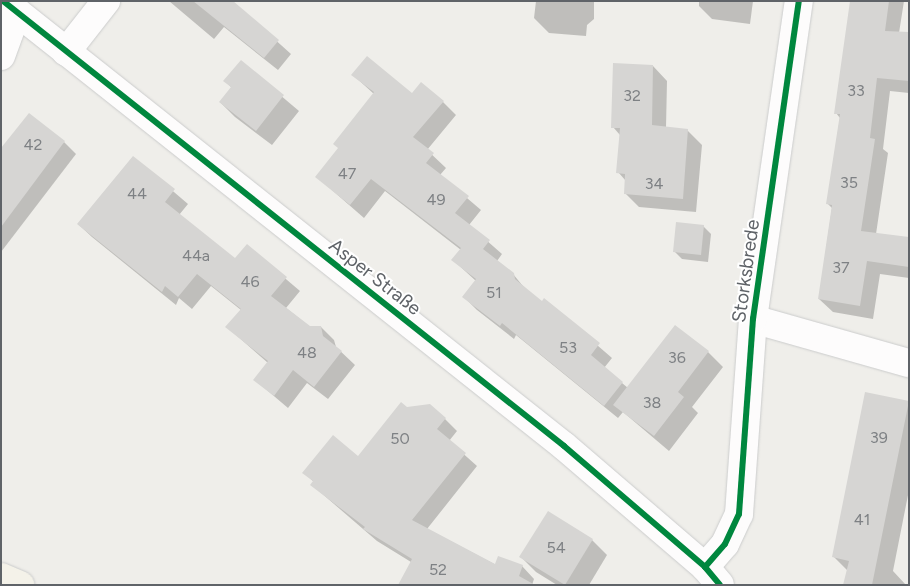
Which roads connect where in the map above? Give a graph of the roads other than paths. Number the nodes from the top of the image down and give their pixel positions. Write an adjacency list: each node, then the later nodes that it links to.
1 (106, 1): 4 (street)
2 (799, 1): 6 (street, Storksbrede)
3 (10, 7): 4 (street, Asper Straße); 5 (street)
4 (66, 52): 8 (street, Asper Straße)
5 (1, 56)
6 (753, 319): 7 (street); 8 (street, Storksbrede)
7 (909, 363)
8 (713, 576)
9 (1, 577): 10 (main road)
10 (20, 585)

